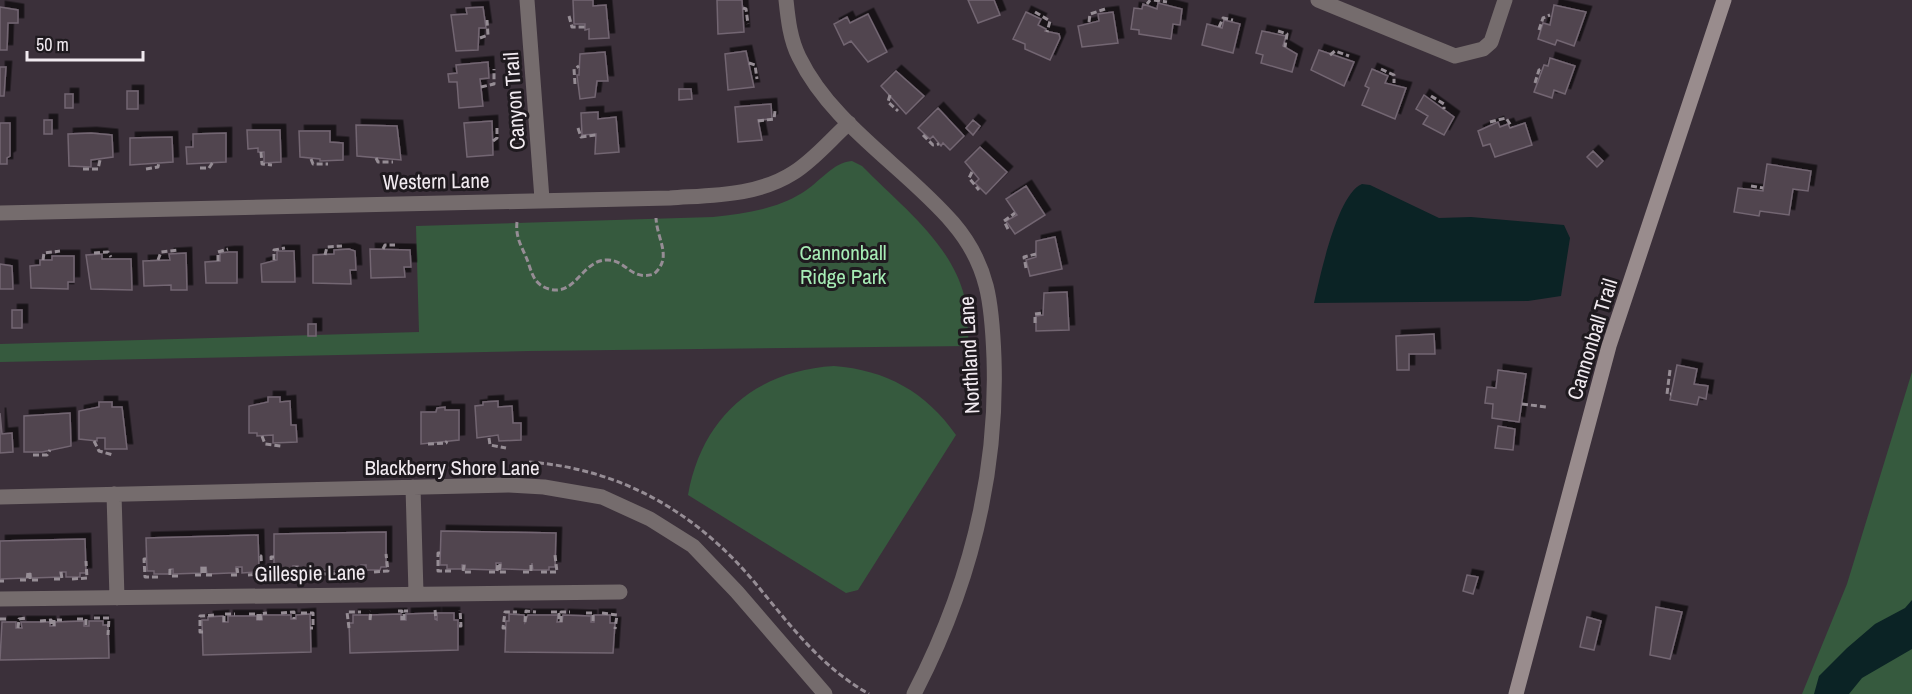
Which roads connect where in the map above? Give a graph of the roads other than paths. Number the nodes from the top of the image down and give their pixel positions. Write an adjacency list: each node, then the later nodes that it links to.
1 (527, 0): 7 (street, Canyon Trail)
2 (786, 0): 6 (street, Northland Lane)
3 (1318, 0): 4 (street)
4 (1505, 0)
5 (1724, 0): 18 (main road, Cannonball Trail)
6 (849, 123): 7 (street, Western Lane); 17 (street, Northland Lane)
7 (542, 199): 8 (street, Western Lane)
8 (0, 213)
9 (413, 487): 10 (street, Blackberry Shore Lane); 13 (street); 16 (street, Blackberry Shore Lane)
10 (114, 494): 11 (street, Blackberry Shore Lane); 14 (street)
11 (0, 497)
12 (620, 592): 13 (street, Gillespie Lane)
13 (416, 593): 14 (street, Gillespie Lane)
14 (117, 598): 15 (street, Gillespie Lane)
15 (0, 599)
16 (825, 694)
17 (914, 694)
18 (1516, 694)

